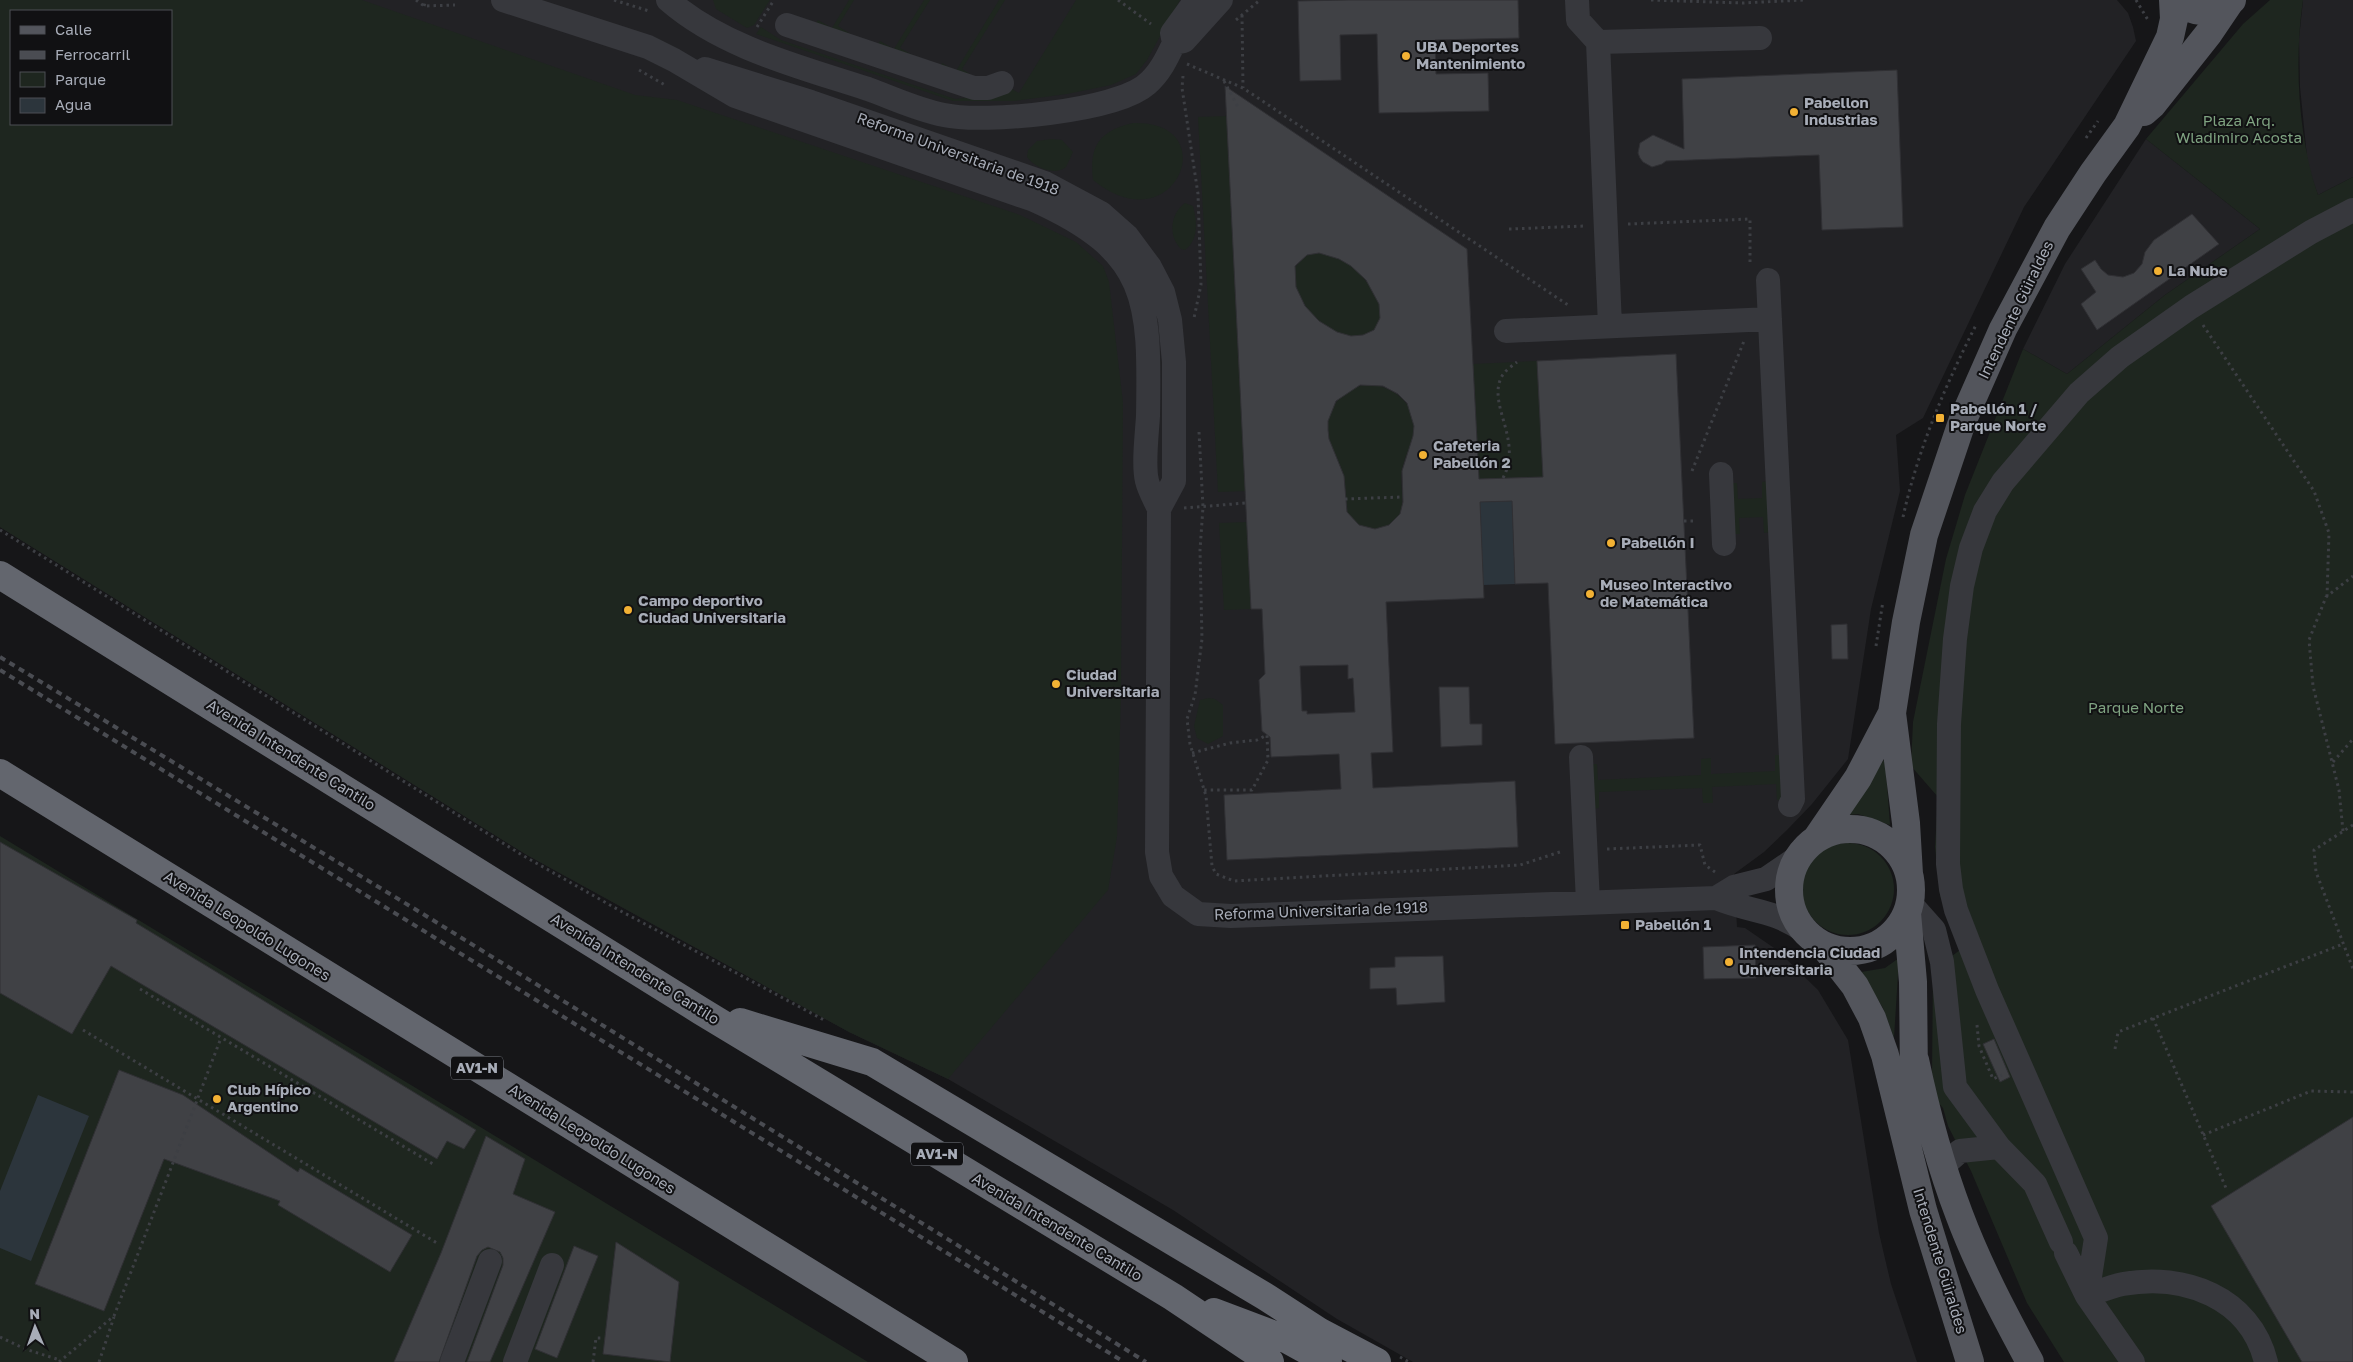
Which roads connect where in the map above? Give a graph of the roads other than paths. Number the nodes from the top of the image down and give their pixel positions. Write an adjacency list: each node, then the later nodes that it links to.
1 (503, 0): 31 (lane, Reforma Universitaria de 1918)
2 (652, 0): 8 (lane)
3 (1196, 0): 12 (lane)
4 (1221, 0): 12 (lane)
5 (1577, 0): 11 (lane)
6 (2174, 0): 7 (main road); 14 (main road, Intendente Güiraldes)
7 (2231, 1): 14 (main road, Intendente Güiraldes)
8 (674, 5): 12 (lane)
9 (787, 25): 13 (lane)
10 (1760, 38): 11 (lane)
11 (1598, 42): 18 (lane)
12 (1179, 53)
13 (1002, 83)
14 (2127, 126): 23 (main road, Intendente Güiraldes)
15 (2353, 210): 41 (lane)
16 (1759, 277): 17 (lane)
17 (1770, 319): 18 (lane); 26 (lane)
18 (1610, 326): 19 (lane)
19 (1506, 331)
20 (1721, 474): 21 (lane)
21 (1724, 544)
22 (0, 575): 34 (highway, Avenida Intendente Cantilo / AV1-N)
23 (1892, 713): 27 (main road, Intendente Güiraldes); 29 (main road, Intendente Güiraldes)
24 (1581, 757): 31 (lane)
25 (0, 773): 46 (highway, Avenida Leopoldo Lugones / AV1-N)
26 (1790, 805)
27 (1816, 838): 28 (main road); 29 (main road)
28 (1798, 857): 30 (lane, Reforma Universitaria de 1918); 33 (main road)
29 (1909, 874): 32 (main road)
30 (1719, 887): 31 (lane, Reforma Universitaria de 1918); 33 (lane, Reforma Universitaria de 1918)
31 (1588, 902)
32 (1908, 908): 33 (main road); 35 (main road, Intendente Güiraldes); 36 (lane)
33 (1814, 938): 37 (main road, Intendente Güiraldes)
34 (701, 1010): 42 (highway, Avenida Intendente Cantilo / AV1-N); 43 (highway)
35 (1915, 1060): 37 (main road, Intendente Güiraldes); 38 (main road, Intendente Güiraldes)
36 (1999, 1147): 38 (lane); 41 (lane)
37 (1910, 1160): 49 (main road, Intendente Güiraldes)
38 (1942, 1167): 50 (main road, Intendente Güiraldes)
39 (490, 1261): 44 (lane)
40 (552, 1265): 45 (lane)
41 (2086, 1296): 51 (lane); 52 (lane)
42 (1173, 1297): 47 (highway, Avenida Intendente Cantilo / AV1-N); 48 (highway)
43 (1385, 1358)
44 (452, 1362)
45 (515, 1362)
46 (954, 1362)
47 (1270, 1362)
48 (1328, 1362)
49 (1970, 1362)
50 (2030, 1362)
51 (2133, 1362)
52 (2266, 1362)

